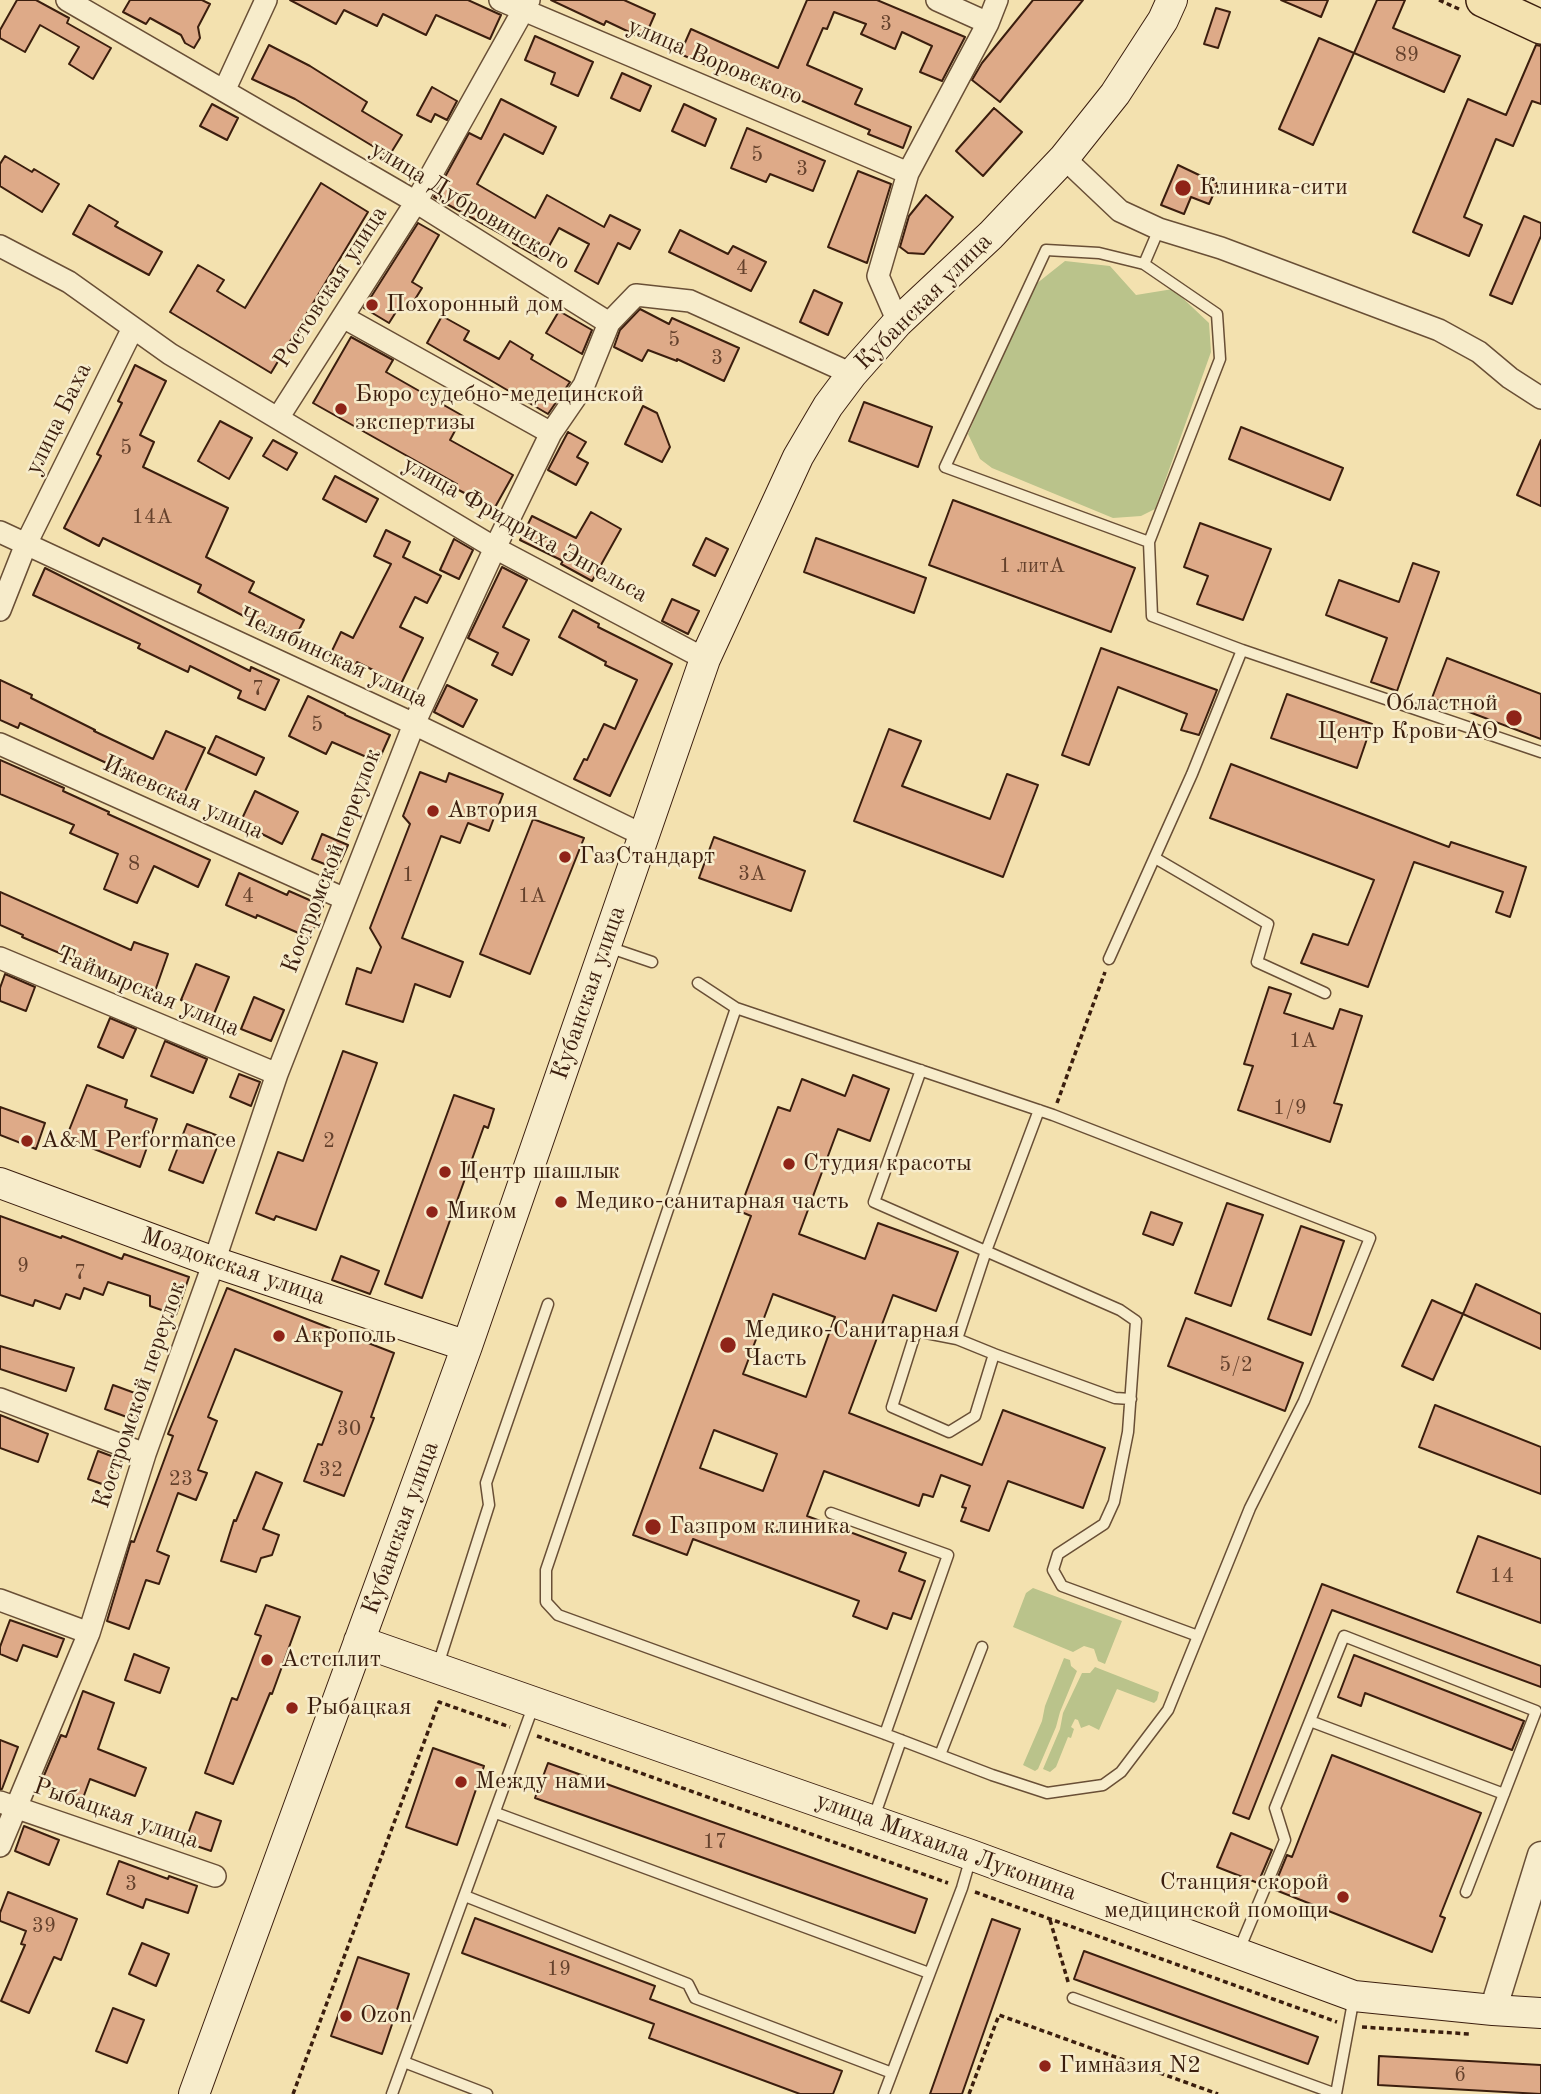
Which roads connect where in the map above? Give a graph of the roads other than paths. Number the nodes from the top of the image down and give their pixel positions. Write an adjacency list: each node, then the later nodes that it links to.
1 (67, 0): 11 (street, улица Дубровинского)
2 (266, 0): 11 (street)
3 (500, 0): 8 (street, улица Воровского)
4 (937, 0): 9 (street)
5 (997, 0): 9 (street)
6 (1172, 0): 12 (main road, Кубанская улица)
7 (1483, 0): 10 (main road)
8 (527, 5): 13 (street, улица Воровского); 14 (street, Ростовская улица)
9 (988, 23): 13 (street)
10 (1541, 27)
11 (224, 91): 14 (street, улица Дубровинского)
12 (1064, 158): 15 (street); 19 (main road, Кубанская улица)
13 (908, 173): 19 (street)
14 (416, 202): 18 (street, Ростовская улица); 20 (street, улица Дубровинского)
15 (1159, 229): 17 (lane); 23 (street)
16 (0, 246): 21 (street, улица Фридриха Энгельса)
17 (1144, 264): 27 (lane); 27 (lane)
18 (343, 317): 24 (street, Ростовская улица); 25 (street)
19 (898, 322): 22 (main road, Кубанская улица)
20 (609, 323): 22 (street); 25 (street, Костромской переулок)
21 (133, 328): 24 (street, улица Фридриха Энгельса); 28 (street, улица Баха)
22 (852, 373): 32 (main road, Кубанская улица)
23 (1541, 397)
24 (278, 418): 29 (street, улица Фридриха Энгельса)
25 (551, 433): 29 (street, Костромской переулок)
26 (0, 532): 28 (street, Челябинская улица)
27 (1149, 542): 31 (lane)
28 (26, 544): 30 (street, улица Баха); 33 (street, Челябинская улица)
29 (495, 548): 32 (street, улица Фридриха Энгельса); 33 (street, Костромской переулок)
30 (0, 610)
31 (1242, 650): 35 (lane); 37 (lane)
32 (705, 659): 36 (main road, Кубанская улица)
33 (414, 724): 36 (street, Челябинская улица); 38 (street, Костромской переулок)
34 (0, 744): 38 (street, Ижевская улица)
35 (1541, 752)
36 (643, 835): 39 (main road, Кубанская улица)
37 (1155, 858): 41 (lane); 44 (lane)
38 (345, 899): 47 (street, Костромской переулок)
39 (605, 946): 42 (lane); 54 (main road, Кубанская улица)
40 (0, 958): 47 (street, Таймырская улица)
41 (1110, 959)
42 (652, 962)
43 (698, 983): 45 (lane)
44 (1325, 993)
45 (736, 1008): 46 (lane); 68 (lane)
46 (921, 1070): 48 (lane); 50 (lane)
47 (277, 1074): 51 (street, Костромской переулок)
48 (1039, 1110): 50 (lane); 62 (lane)
49 (0, 1183): 51 (main road, Моздокская улица)
50 (986, 1251): 53 (lane); 57 (lane)
51 (214, 1262): 54 (main road, Моздокская улица); 58 (street, Костромской переулок)
52 (548, 1304): 65 (lane)
53 (957, 1339): 55 (lane); 55 (lane)
54 (467, 1346): 63 (main road, Кубанская улица)
55 (994, 1353): 57 (lane)
56 (0, 1399): 58 (street)
57 (1131, 1399): 62 (lane)
58 (145, 1454): 61 (street, Костромской переулок)
59 (831, 1513): 68 (lane)
60 (0, 1600): 61 (street)
61 (89, 1633): 72 (street, Костромской переулок)
62 (1198, 1636): 70 (lane)
63 (359, 1642): 65 (main road, улица Михаила Луконина); 89 (main road, Кубанская улица)
64 (982, 1647): 70 (lane)
65 (437, 1668): 66 (main road, улица Михаила Луконина)
66 (535, 1702): 73 (lane); 74 (main road, улица Михаила Луконина)
67 (1310, 1721): 71 (lane); 71 (lane); 81 (lane)
68 (885, 1734): 69 (lane)
69 (901, 1740): 70 (lane); 74 (lane)
70 (940, 1755)
71 (1504, 1794): 79 (lane)
72 (7, 1805): 75 (street, Костромской переулок); 78 (street, Рыбацкая улица)
73 (496, 1813): 80 (lane); 82 (lane)
74 (873, 1820): 76 (main road, улица Михаила Луконина)
75 (0, 1846)
76 (971, 1855): 81 (main road, улица Михаила Луконина); 82 (lane)
77 (1541, 1856): 85 (street)
78 (215, 1876)
79 (1465, 1892)
80 (465, 1896): 87 (lane); 88 (lane)
81 (1238, 1953): 83 (main road, улица Михаила Луконина)
82 (929, 1973): 88 (lane)
83 (1354, 1996): 84 (lane); 85 (main road, улица Михаила Луконина)
84 (1073, 1998)
85 (1493, 2010): 86 (main road, улица Михаила Луконина)
86 (1541, 2013)
87 (404, 2062): 90 (lane); 91 (lane)
88 (892, 2073): 92 (lane)
89 (194, 2094)
90 (392, 2094)
91 (486, 2094)
92 (884, 2094)

